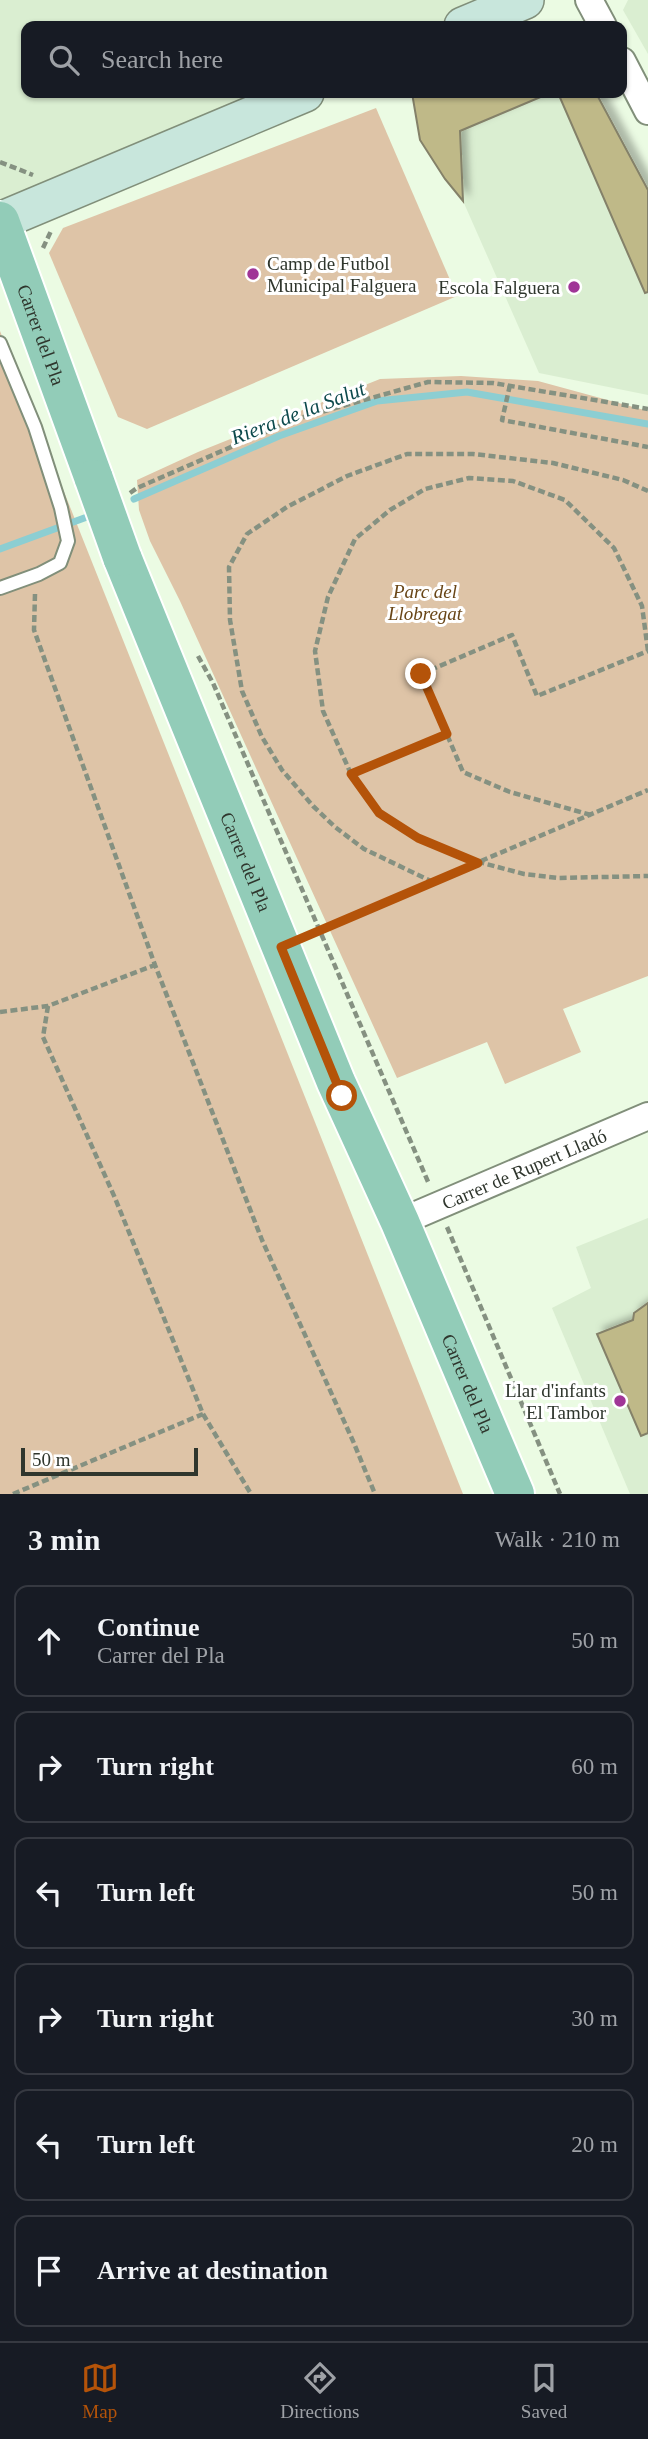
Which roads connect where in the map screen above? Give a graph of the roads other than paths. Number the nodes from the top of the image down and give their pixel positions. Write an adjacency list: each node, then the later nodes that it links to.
1 (526, 0): 3 (street)
2 (589, 0): 4 (street)
3 (475, 21)
4 (600, 21)
5 (627, 71): 7 (street)
6 (293, 98): 8 (street)
7 (648, 111)
8 (0, 221): 12 (main road, Carrer del Pla, bridge)
9 (0, 343): 10 (lane)
10 (0, 588)
11 (648, 1116): 12 (street, Carrer de Rupert Lladó)
12 (400, 1222): 13 (main road, Carrer del Pla)
13 (515, 1494)

